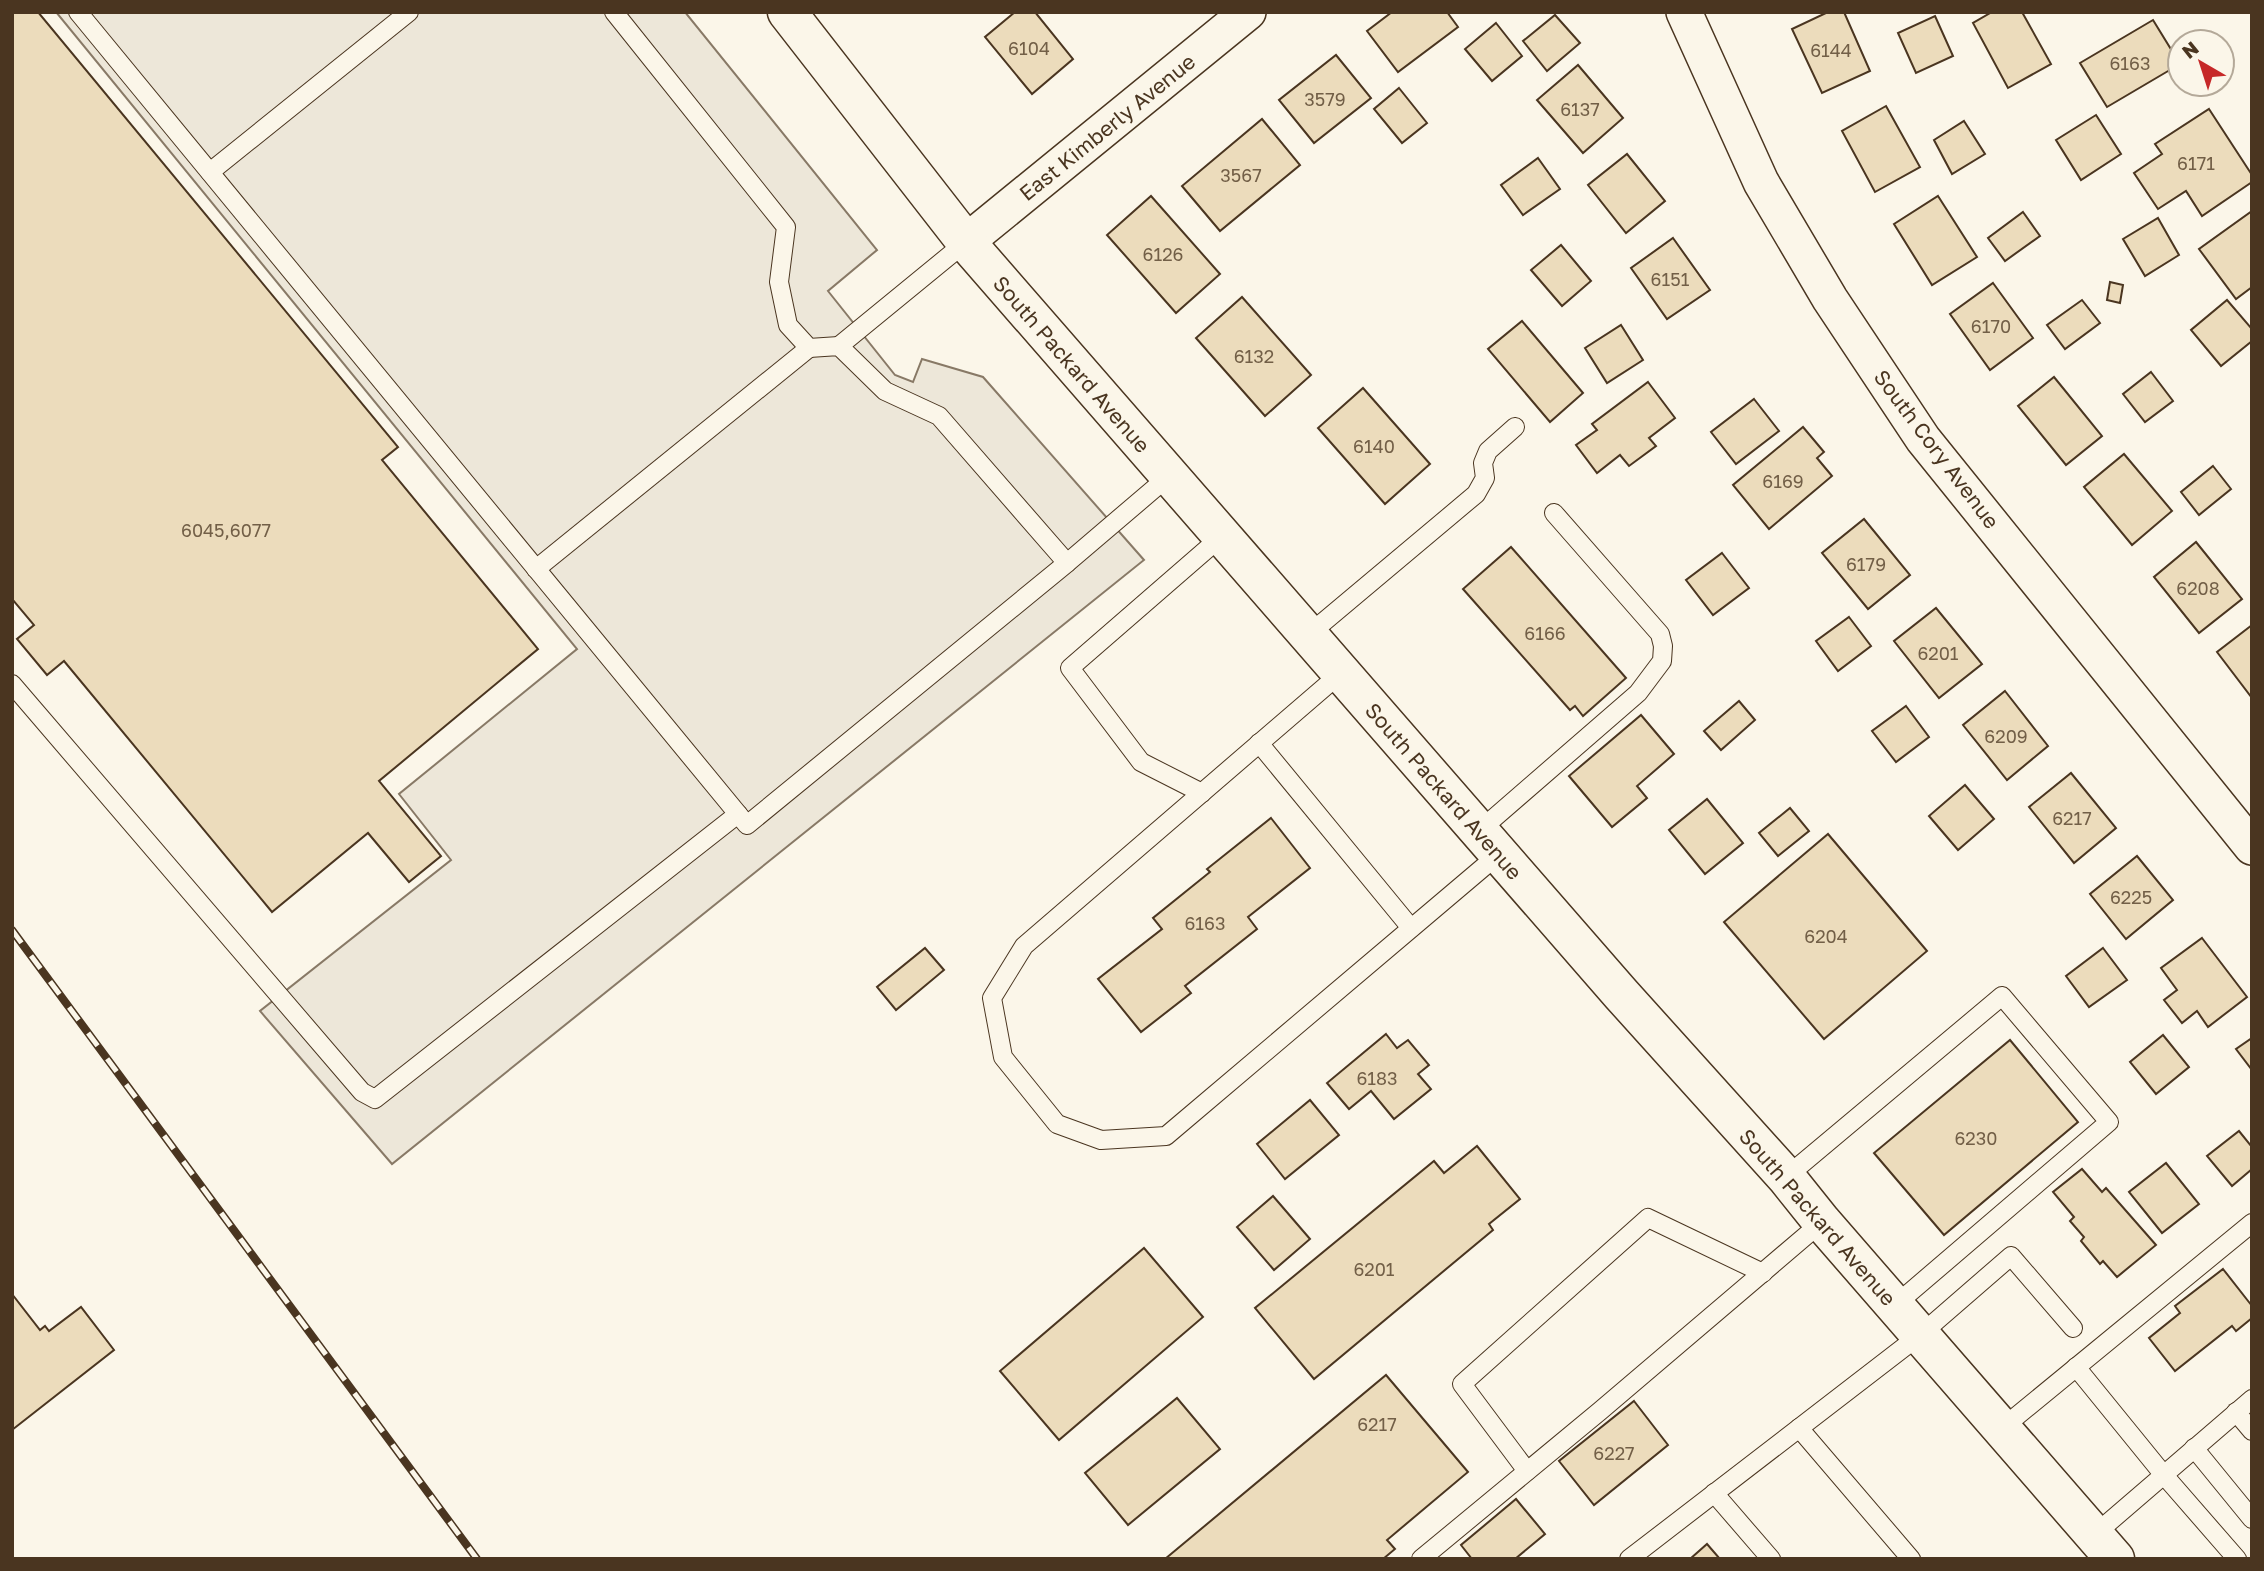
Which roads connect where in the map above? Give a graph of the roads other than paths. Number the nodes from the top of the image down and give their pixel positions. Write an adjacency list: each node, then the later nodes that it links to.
1 (78, 12): 7 (lane)
2 (410, 12): 7 (lane)
3 (614, 12): 10 (lane)
4 (787, 12): 8 (street, South Packard Avenue)
5 (1248, 12): 8 (street, East Kimberly Avenue)
6 (1684, 12): 24 (street, South Cory Avenue)
7 (210, 172): 16 (lane)
8 (966, 242): 9 (lane); 12 (street, South Packard Avenue)
9 (839, 346): 10 (lane); 15 (lane)
10 (809, 348): 16 (lane)
11 (1515, 428): 17 (lane)
12 (1169, 476): 14 (street, South Packard Avenue); 15 (lane)
13 (1554, 513): 23 (lane)
14 (1222, 536): 17 (street, South Packard Avenue); 21 (lane)
15 (1067, 564): 22 (lane)
16 (536, 569): 22 (lane)
17 (1308, 635): 18 (street, South Packard Avenue)
18 (1341, 673): 20 (lane); 23 (street, South Packard Avenue)
19 (12, 684): 22 (lane)
20 (1259, 743): 21 (lane); 25 (lane)
21 (1202, 793): 25 (lane)
22 (738, 814)
23 (1489, 842): 25 (lane); 26 (street, South Packard Avenue)
24 (2252, 847)
25 (1411, 929)
26 (1786, 1177): 27 (street, South Packard Avenue); 30 (lane)
27 (1822, 1222): 29 (lane); 30 (street, South Packard Avenue)
28 (2252, 1223): 33 (lane)
29 (1763, 1272): 40 (lane); 40 (lane)
30 (1894, 1306): 32 (street, South Packard Avenue)
31 (2073, 1328): 32 (lane)
32 (1920, 1335): 36 (lane); 37 (street, South Packard Avenue)
33 (2077, 1367): 37 (lane); 41 (lane)
34 (2252, 1399): 35 (lane)
35 (2236, 1412): 38 (lane); 39 (lane)
36 (1799, 1427): 42 (lane); 48 (lane)
37 (2001, 1429): 44 (street, South Packard Avenue)
38 (2252, 1432)
39 (2194, 1448): 41 (lane); 43 (lane)
40 (1527, 1471): 45 (lane)
41 (2162, 1474): 44 (lane); 49 (lane)
42 (1714, 1493): 46 (lane); 47 (lane)
43 (2252, 1519)
44 (2104, 1547)
45 (1421, 1559)
46 (1629, 1559)
47 (1771, 1559)
48 (1911, 1559)
49 (2237, 1559)

